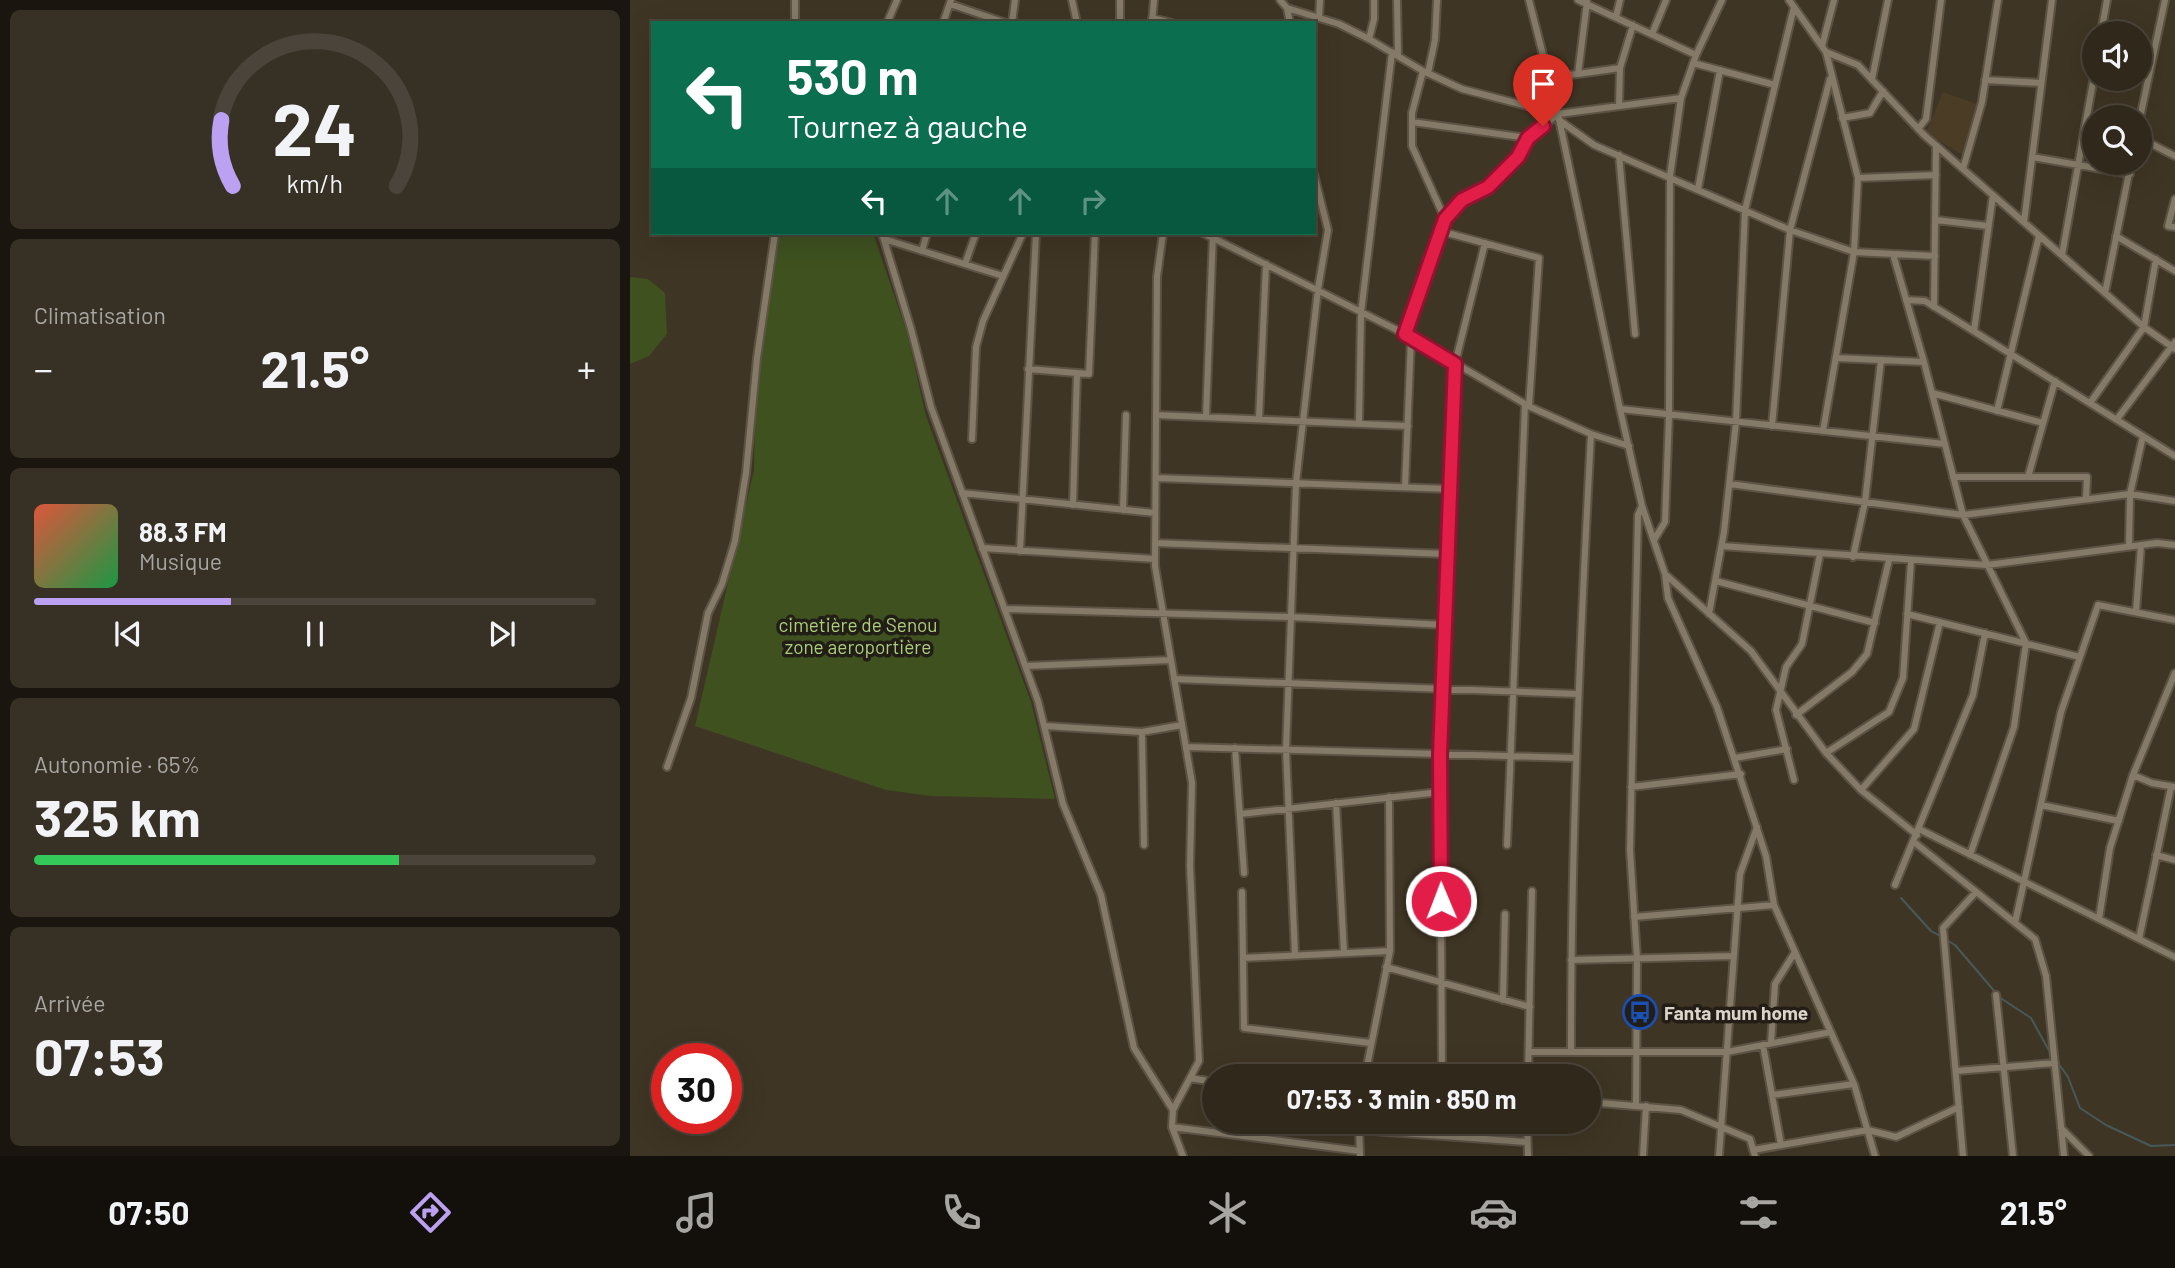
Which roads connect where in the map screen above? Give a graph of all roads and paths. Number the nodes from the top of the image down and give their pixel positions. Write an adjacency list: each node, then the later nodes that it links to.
1 (795, 0): 32 (street)
2 (897, 0): 33 (street)
3 (1015, 0): 36 (street)
4 (1072, 0): 37 (street)
5 (1121, 0): 38 (street)
6 (1154, 0): 31 (street)
7 (1280, 0): 28 (street)
8 (1320, 0): 30 (street)
9 (1374, 0): 43 (street)
10 (1397, 0): 45 (street)
11 (1437, 0): 50 (street)
12 (1529, 0): 53 (street)
13 (1578, 0): 26 (street)
14 (1620, 0): 29 (street)
15 (1666, 0): 42 (street)
16 (1722, 0): 46 (street)
17 (1789, 0): 27 (street)
18 (1834, 0): 44 (street)
19 (1888, 0): 54 (street)
20 (1941, 0): 66 (street)
21 (1998, 0): 55 (street)
22 (2052, 0): 56 (street)
23 (2107, 0): 40 (street)
24 (2165, 0): 61 (street)
25 (950, 2): 34 (street); 35 (street)
26 (1587, 2): 29 (street); 51 (street)
27 (1794, 7): 44 (street); 57 (street)
28 (1287, 8): 30 (street); 39 (street)
29 (1616, 17): 41 (street)
30 (1319, 18): 43 (street)
31 (1152, 20)
32 (795, 21)
33 (888, 21)
34 (944, 21)
35 (1001, 21)
36 (1012, 21)
37 (1077, 21)
38 (1120, 21)
39 (1290, 21)
40 (2103, 21)
41 (1633, 25): 42 (street); 48 (street)
42 (1652, 34): 46 (street)
43 (1370, 39): 45 (street)
44 (1824, 49): 52 (street); 54 (street)
45 (1395, 54): 50 (street); 118 (street)
46 (1696, 55): 47 (street)
47 (1693, 63): 49 (street); 60 (street)
48 (1620, 68): 51 (street); 62 (street)
49 (1720, 70): 57 (street); 81 (street)
50 (1425, 72): 63 (street); 65 (street)
51 (1578, 74): 53 (street)
52 (1830, 77): 64 (street); 90 (street)
53 (1549, 78): 63 (street)
54 (1872, 79): 58 (street)
55 (1985, 80): 56 (street); 75 (street)
56 (2041, 83): 72 (street)
57 (1775, 85): 84 (street)
58 (1883, 91): 64 (street); 66 (street)
59 (2091, 91): 73 (street)
60 (1681, 98): 62 (street); 78 (street)
61 (2143, 105)
62 (1619, 106): 63 (street)
63 (1559, 117): 67 (street); 70 (street); 135 (street)
64 (1842, 118): 79 (street)
65 (1412, 122): 67 (street); 85 (street)
66 (1918, 129): 69 (street)
67 (1528, 138): 85 (street)
68 (2152, 144): 71 (street)
69 (1936, 146): 75 (street); 76 (street)
70 (1619, 155): 78 (street); 121 (street)
71 (2175, 156)
72 (2032, 157): 73 (street); 87 (street)
73 (2078, 165): 74 (street); 108 (street)
74 (2082, 166)
75 (1963, 169): 82 (street)
76 (1936, 175): 79 (street); 86 (street)
77 (2130, 175): 102 (street)
78 (1670, 176): 81 (street); 139 (street)
79 (1858, 178): 105 (street)
80 (1316, 182): 114 (street)
81 (1698, 189): 84 (street)
82 (1993, 195): 87 (street); 88 (street)
83 (2175, 199): 89 (street)
84 (1745, 210): 90 (street); 144 (street)
85 (1445, 219): 91 (street)
86 (1936, 220): 88 (street); 107 (street)
87 (2024, 222): 101 (street)
88 (1988, 226): 120 (street)
89 (2175, 227)
90 (1790, 230): 105 (street); 148 (street)
91 (1440, 231): 103 (street); 122 (street)
92 (775, 235): 229 (street)
93 (884, 235): 104 (street); 164 (street)
94 (926, 235): 104 (street)
95 (975, 235): 110 (street)
96 (1022, 235): 113 (street)
97 (1036, 235): 129 (street)
98 (1095, 235): 130 (street)
99 (1163, 235): 138 (street)
100 (1212, 235): 111 (street); 140 (street)
101 (2039, 236): 108 (street); 124 (street)
102 (2116, 236): 109 (street); 115 (street)
103 (1485, 243): 128 (street); 134 (street)
104 (922, 251): 110 (street)
105 (1854, 252): 106 (street); 125 (street)
106 (1893, 254): 107 (street); 116 (street)
107 (1935, 256): 117 (street)
108 (2062, 256): 115 (street)
109 (2156, 260): 112 (street); 119 (street)
110 (965, 264): 113 (street)
111 (1266, 264): 114 (street); 141 (street)
112 (2175, 271)
113 (1003, 276): 153 (street)
114 (1318, 289): 118 (street); 143 (street)
115 (2105, 293): 119 (street)
116 (1906, 300): 117 (street); 127 (street)
117 (1934, 307): 120 (street)
118 (1361, 313): 122 (street); 146 (street)
119 (2144, 327): 123 (street); 133 (street)
120 (1974, 331): 124 (street)
121 (1635, 334)
122 (1408, 336): 128 (street); 147 (street)
123 (2174, 346): 142 (street)
124 (2011, 354): 131 (street); 136 (street)
125 (1836, 358): 126 (street); 149 (street)
126 (1881, 360): 127 (street); 151 (street)
127 (1924, 362): 132 (street)
128 (1455, 364): 134 (street); 163 (street)
129 (1028, 369): 130 (street); 166 (street)
130 (1077, 373): 170 (street)
131 (2055, 381): 133 (street); 145 (street)
132 (1932, 393): 136 (street); 154 (street)
133 (2090, 403): 142 (street)
134 (1527, 405): 150 (street); 213 (street)
135 (1620, 409): 139 (street); 155 (street)
136 (1997, 411): 145 (street)
137 (1126, 415): 172 (street)
138 (1156, 415): 140 (street); 159 (street)
139 (1670, 415): 144 (street); 175 (street)
140 (1206, 417): 141 (street)
141 (1259, 419): 143 (street)
142 (2117, 419): 152 (street)
143 (1303, 421): 146 (street); 160 (street)
144 (1737, 422): 148 (street); 161 (street)
145 (2043, 423): 158 (street)
146 (1359, 424): 147 (street)
147 (1408, 426): 162 (street)
148 (1772, 426): 149 (street)
149 (1823, 431): 151 (street)
150 (1591, 434): 155 (street); 215 (street)
151 (1872, 436): 154 (street); 169 (street)
152 (2143, 436): 156 (street); 165 (street)
153 (972, 439)
154 (1945, 444): 157 (street)
155 (1629, 446): 171 (street)
156 (2175, 456)
157 (1954, 477): 158 (street); 174 (street)
158 (2028, 477): 167 (street)
159 (1156, 478): 160 (street); 173 (street)
160 (1296, 483): 162 (street); 182 (street)
161 (1730, 484): 169 (street); 179 (street)
162 (1405, 487): 163 (street)
163 (1450, 489): 184 (street)
164 (962, 494): 166 (street); 181 (street)
165 (2130, 494): 167 (street); 168 (street); 180 (street)
166 (1022, 499): 170 (street); 183 (street)
167 (2086, 499): 174 (street)
168 (2175, 500)
169 (1865, 502): 174 (street); 186 (street)
170 (1073, 505): 172 (street)
171 (1642, 506): 175 (street); 233 (street)
172 (1123, 510): 173 (street)
173 (1155, 513): 176 (street)
174 (1963, 515): 190 (street)
175 (1654, 540): 191 (street)
176 (1155, 543): 182 (street); 187 (street)
177 (2141, 545): 178 (street); 180 (street); 195 (street)
178 (2175, 545)
179 (1722, 546): 185 (street); 192 (street)
180 (2129, 546): 190 (street)
181 (982, 548): 183 (street); 194 (street)
182 (1294, 548): 184 (street); 199 (street)
183 (1020, 551): 187 (street)
184 (1447, 554): 203 (street)
185 (1820, 554): 186 (street); 193 (street)
186 (1853, 557): 188 (street)
187 (1155, 559): 198 (street)
188 (1889, 560): 189 (street); 202 (street)
189 (1911, 561): 190 (street); 197 (street)
190 (1987, 565): 205 (street)
191 (1665, 574): 196 (street); 228 (street)
192 (1716, 581): 193 (street); 196 (street)
193 (1810, 606): 202 (street); 214 (street)
194 (1005, 609): 198 (street); 208 (street)
195 (2136, 612): 200 (street); 206 (street)
196 (1709, 614): 214 (street)
197 (1907, 614): 201 (street); 224 (street)
198 (1163, 615): 199 (street); 207 (street)
199 (1291, 617): 203 (street); 211 (street)
200 (2175, 620)
201 (1940, 622): 204 (street); 235 (street)
202 (1875, 623): 216 (street)
203 (1444, 625): 212 (street)
204 (1985, 633): 205 (street); 244 (street)
205 (2026, 643): 206 (street); 247 (street)
206 (2080, 657): 239 (street)
207 (1171, 660): 208 (street); 210 (street)
208 (1026, 666): 218 (street)
209 (2175, 673): 231 (street)
210 (1174, 679): 211 (street); 217 (street)
211 (1288, 683): 212 (street); 223 (street)
212 (1442, 689): 213 (street); 225 (street)
213 (1512, 692): 215 (street); 226 (street)
214 (1780, 693): 216 (street); 222 (street)
215 (1577, 694): 227 (street)
216 (1796, 715): 224 (street)
217 (1182, 725): 219 (street); 220 (street)
218 (1045, 726): 219 (street); 298 (street)
219 (1142, 732): 245 (street)
220 (1186, 747): 221 (street); 290 (street)
221 (1235, 748): 223 (street); 241 (street)
222 (1787, 749): 228 (street); 232 (street)
223 (1286, 750): 225 (street); 240 (street)
224 (1826, 753): 235 (street)
225 (1440, 755): 226 (street); 236 (street)
226 (1510, 756): 227 (street); 246 (street)
227 (1576, 758): 271 (street)
228 (1735, 758): 230 (street)
229 (667, 767)
230 (1741, 774): 233 (street); 243 (street)
231 (2133, 775): 234 (street); 242 (street)
232 (1794, 780)
233 (1630, 787): 259 (street)
234 (2173, 787): 248 (street)
235 (1861, 790): 244 (street)
236 (1440, 792): 237 (street); 273 (street)
237 (1389, 797): 238 (street); 263 (street)
238 (1336, 803): 240 (street); 265 (street)
239 (2041, 805): 242 (street); 251 (street)
240 (1289, 809): 241 (street); 266 (street)
241 (1240, 814): 250 (street)
242 (2119, 821): 260 (street)
243 (1757, 827): 256 (street); 257 (street)
244 (1916, 836): 247 (street); 252 (street); 255 (street)
245 (1144, 845)
246 (1507, 845)
247 (1970, 855): 251 (street)
248 (2156, 855): 249 (street); 262 (street)
249 (2175, 860)
250 (1244, 873)
251 (2024, 882): 260 (street); 261 (street)
252 (1895, 885)
253 (1242, 891): 269 (street)
254 (1532, 891): 276 (street)
255 (1976, 892): 261 (street); 289 (street)
256 (1774, 905): 257 (street); 264 (street)
257 (1738, 908): 259 (street); 267 (street)
258 (1505, 914): 275 (street)
259 (1634, 917): 270 (street)
260 (2099, 919): 262 (street)
261 (2015, 923): 284 (street)
262 (2138, 939): 268 (street)
263 (1390, 951): 265 (street); 272 (street)
264 (1795, 952): 277 (street); 279 (street)
265 (1345, 953): 266 (street)
266 (1296, 955): 269 (street)
267 (1734, 956): 270 (street); 283 (street)
268 (2175, 957)
269 (1243, 958): 278 (street)
270 (1637, 958): 271 (street); 282 (street)
271 (1571, 960): 281 (street)
272 (1387, 967): 273 (street); 278 (street)
273 (1441, 982): 275 (street); 286 (street)
274 (1996, 995): 288 (street)
275 (1503, 1000): 276 (street)
276 (1530, 1007): 280 (street)
277 (1831, 1032): 279 (street); 292 (street)
278 (1371, 1043): 285 (street)
279 (1767, 1044): 283 (street); 293 (street)
280 (1529, 1052): 281 (street); 287 (street)
281 (1571, 1052): 282 (street)
282 (1636, 1052): 283 (street); 295 (street)
283 (1727, 1052): 299 (street)
284 (2055, 1063): 288 (street); 301 (street)
285 (1367, 1064)
286 (1442, 1064)
287 (1528, 1064)
288 (2004, 1067): 289 (street); 316 (street)
289 (1956, 1071): 297 (street)
290 (1190, 1078): 291 (street); 298 (street)
291 (1202, 1080)
292 (1854, 1084): 293 (street); 302 (street)
293 (1772, 1095): 307 (street)
294 (1601, 1103): 295 (street)
295 (1636, 1106): 296 (street)
296 (1647, 1106): 299 (street); 312 (street)
297 (1959, 1107): 302 (street); 315 (street)
298 (1173, 1110): 300 (street)
299 (1721, 1125): 308 (street); 313 (street)
300 (1172, 1127): 309 (street); 310 (street)
301 (2061, 1128): 317 (street); 318 (street)
302 (1868, 1130): 307 (street); 314 (street)
303 (1360, 1134): 309 (street)
304 (1416, 1134): 306 (street)
305 (1527, 1134): 306 (street)
306 (1527, 1142): 311 (street)
307 (1781, 1145): 308 (street)
308 (1754, 1153)
309 (1360, 1154)
310 (1183, 1156)
311 (1528, 1156)
312 (1644, 1156)
313 (1719, 1156)
314 (1875, 1156)
315 (1964, 1156)
316 (2012, 1156)
317 (2064, 1156)
318 (2089, 1156)

